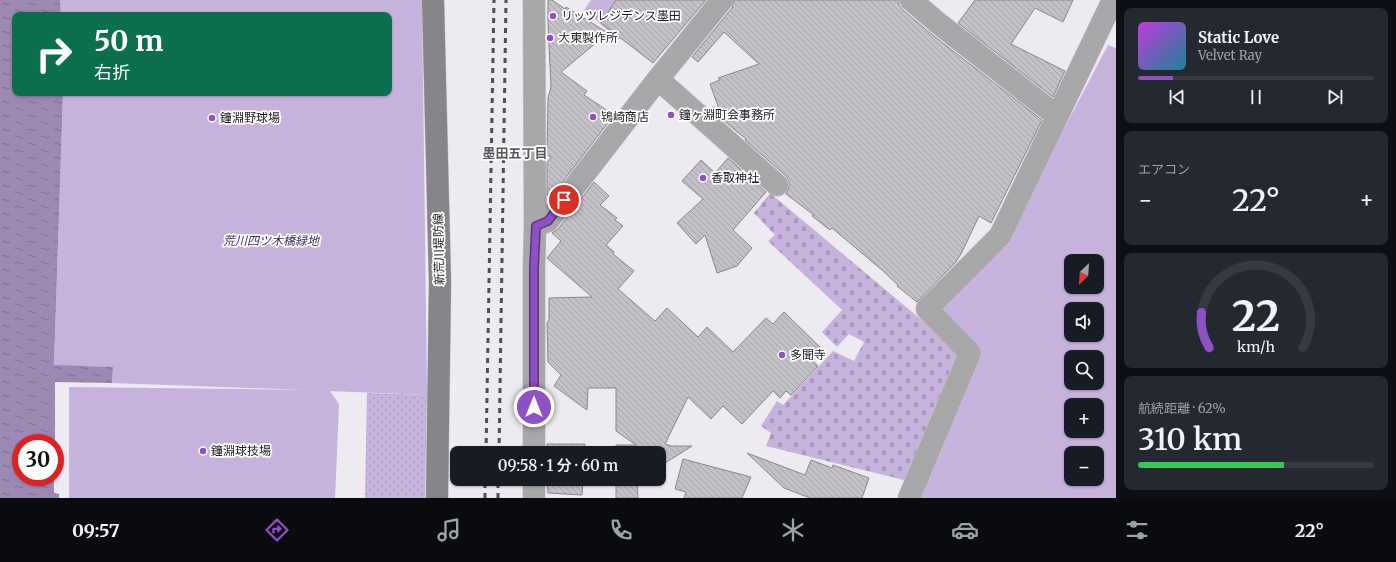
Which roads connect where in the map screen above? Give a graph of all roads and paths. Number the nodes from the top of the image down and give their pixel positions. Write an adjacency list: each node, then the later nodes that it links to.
1 (433, 0): 12 (main road, 新荒川堤防線)
2 (534, 0): 9 (street)
3 (722, 0): 6 (street)
4 (911, 0): 7 (street)
5 (1113, 0): 7 (street)
6 (658, 79): 8 (street); 9 (street)
7 (1057, 116): 14 (street)
8 (777, 185)
9 (536, 226): 10 (street)
10 (534, 446)
11 (534, 486): 13 (street)
12 (437, 498)
13 (534, 498)
14 (909, 498)

